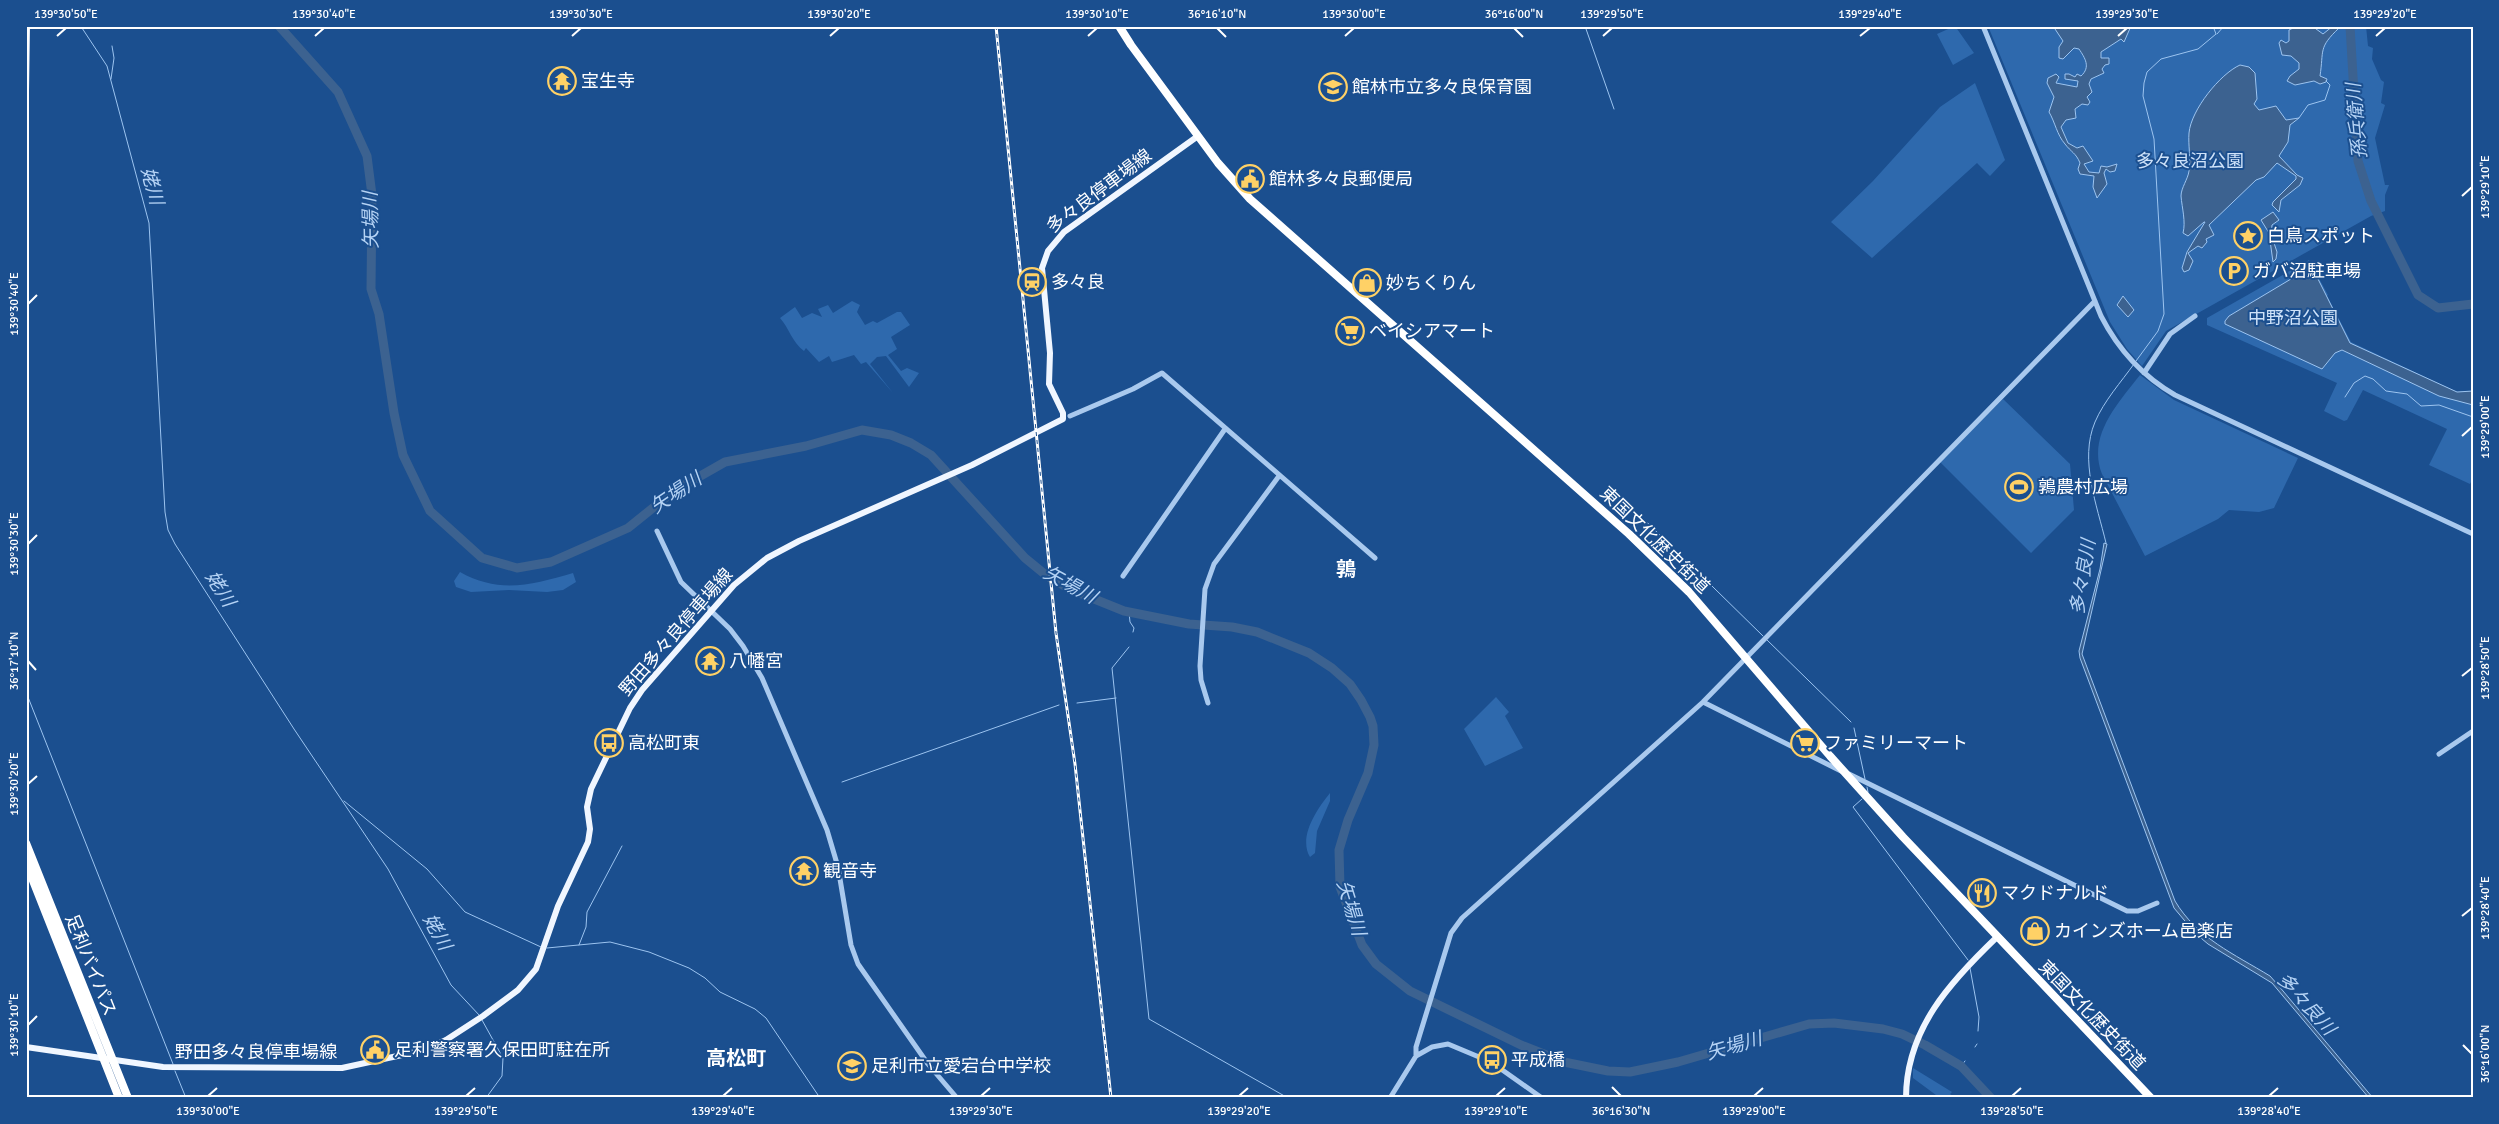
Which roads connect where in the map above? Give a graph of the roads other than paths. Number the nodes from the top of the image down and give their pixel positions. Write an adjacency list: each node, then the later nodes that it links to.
1 (27, 26): 4 (main road)
2 (1119, 26): 6 (highway, 東国文化歴史街道)
3 (1983, 26): 7 (street)
4 (27, 37): 5 (main road)
5 (26, 91)
6 (1198, 136): 12 (main road, 多々良停車場線); 19 (highway, 東国文化歴史街道)
7 (2095, 301): 9 (street); 19 (street)
8 (2196, 316): 9 (street)
9 (2142, 371): 15 (street)
10 (1070, 416): 11 (street)
11 (1224, 429): 13 (street); 17 (street)
12 (968, 466): 18 (main road, 野田多々良停車場線)
13 (1279, 476): 16 (street); 21 (street)
14 (657, 531): 18 (street)
15 (2473, 534)
16 (1375, 558)
17 (1123, 576)
18 (711, 610): 32 (main road, 野田多々良停車場線); 35 (street)
19 (1746, 658): 20 (street); 24 (highway, 東国文化歴史街道)
20 (1703, 702): 24 (street); 30 (street)
21 (1208, 704)
22 (2473, 731): 23 (street)
23 (2440, 754)
24 (1844, 772): 27 (street); 28 (highway, 東国文化歴史街道)
25 (26, 843): 32 (highway, 足利バイパス)
26 (26, 862): 31 (highway, 足利バイパス)
27 (2157, 903)
28 (1997, 937): 38 (main road); 39 (highway, 東国文化歴史街道)
29 (26, 1047): 31 (main road, 野田多々良停車場線)
30 (1416, 1056): 36 (street); 37 (street)
31 (103, 1058): 32 (main road, 野田多々良停車場線); 33 (highway, 足利バイパス)
32 (114, 1061): 34 (highway, 足利バイパス)
33 (119, 1098)
34 (128, 1098)
35 (957, 1098)
36 (1390, 1098)
37 (1542, 1098)
38 (1906, 1098)
39 (2151, 1098)

